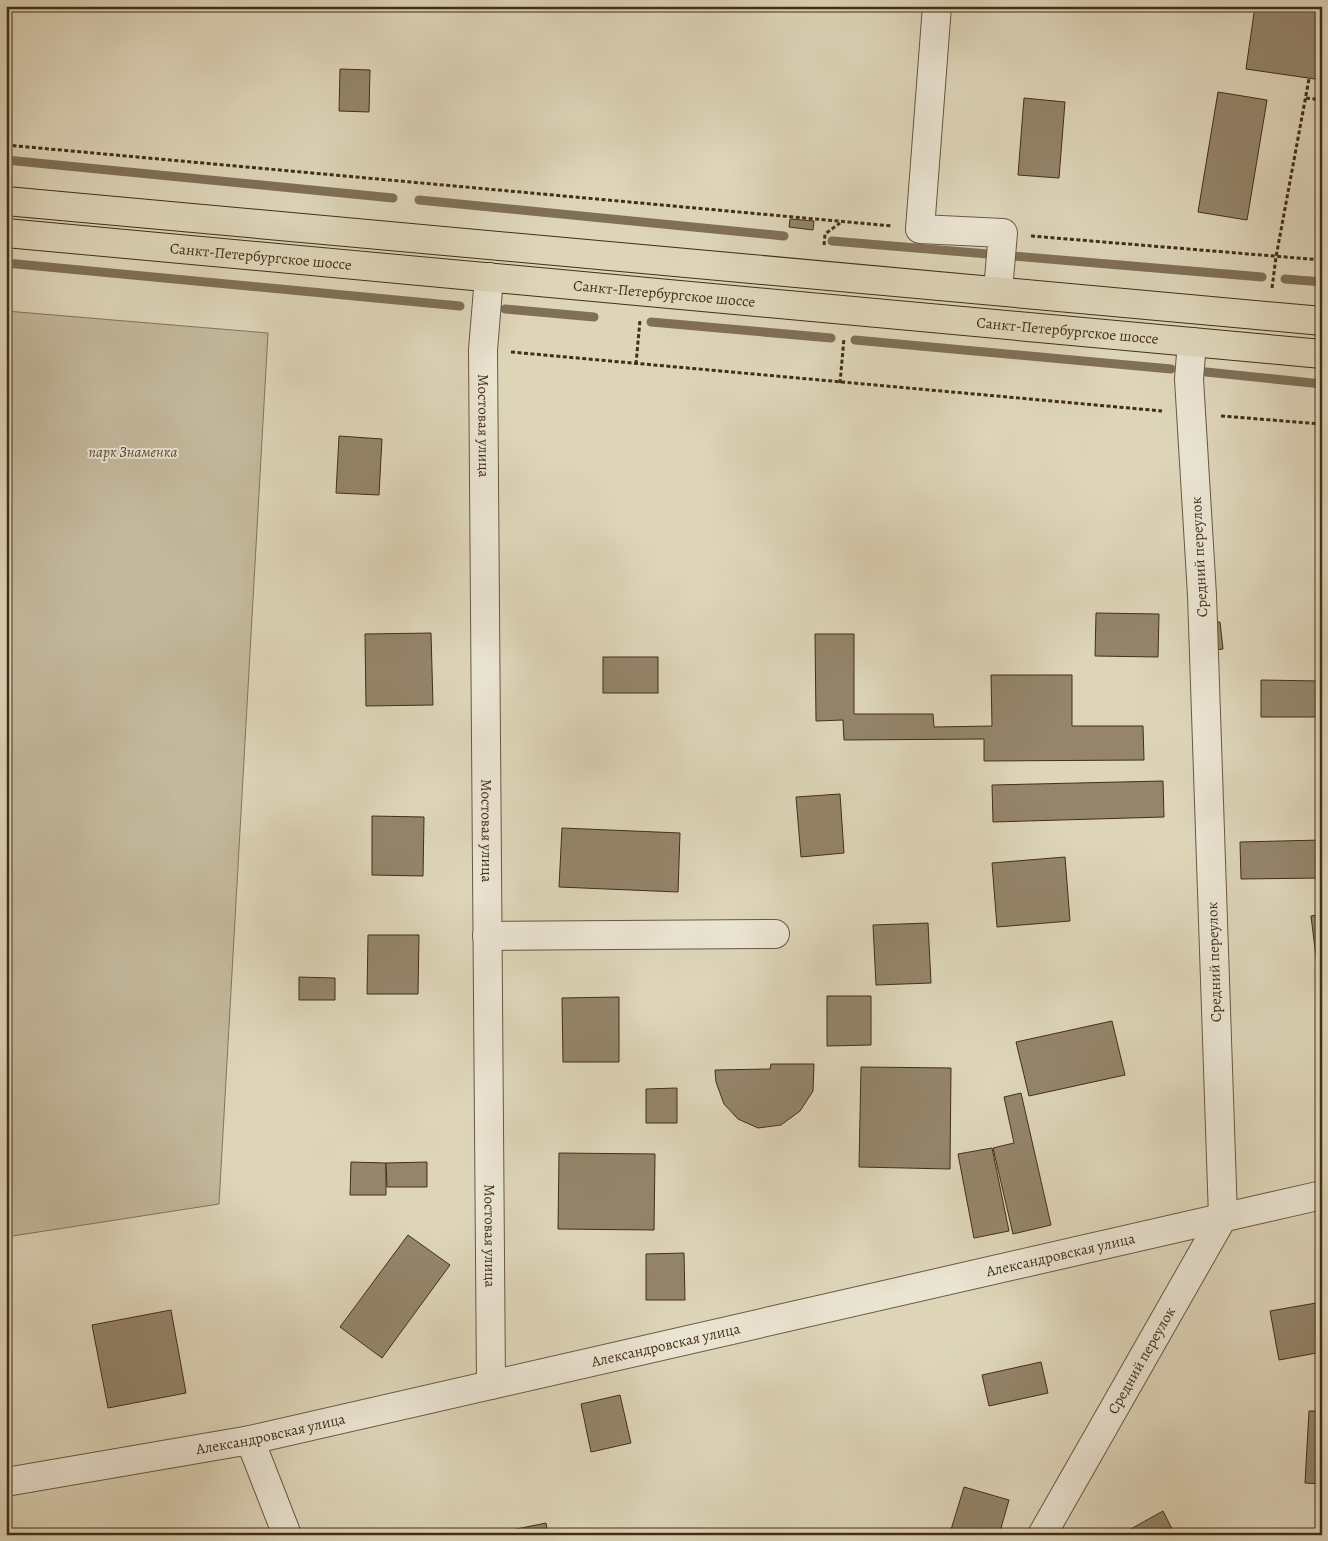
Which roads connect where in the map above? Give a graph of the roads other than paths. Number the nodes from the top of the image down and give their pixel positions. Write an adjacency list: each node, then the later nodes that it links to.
1 (937, 6): 5 (street)
2 (6, 201): 5 (main road)
3 (6, 233): 4 (main road, Санкт-Петербургское шоссе)
4 (489, 277): 7 (main road, Санкт-Петербургское шоссе); 10 (street, Мостовая улица)
5 (998, 290): 6 (main road)
6 (1322, 321)
7 (1192, 342): 8 (main road, Санкт-Петербургское шоссе); 12 (street, Средний переулок)
8 (1322, 354)
9 (775, 934): 10 (street)
10 (487, 936): 13 (street, Мостовая улица)
11 (1322, 1195): 12 (street, Александровская улица)
12 (1223, 1217): 13 (street, Александровская улица); 17 (street, Средний переулок)
13 (491, 1385): 14 (street, Александровская улица)
14 (250, 1440): 15 (street, Александровская улица); 16 (street)
15 (6, 1482)
16 (287, 1535)
17 (1042, 1535)

